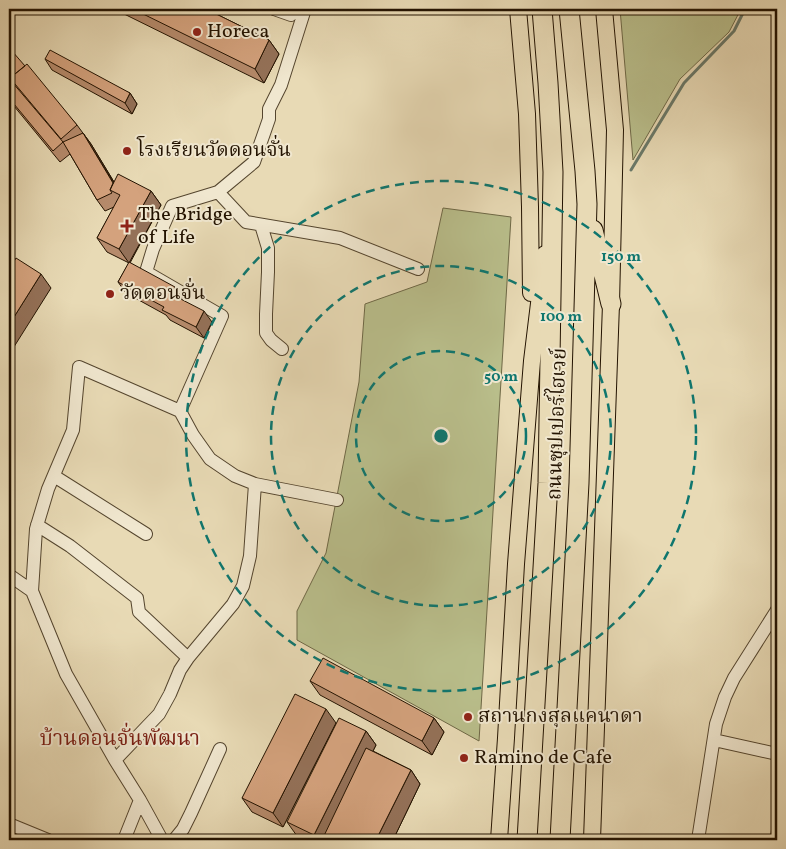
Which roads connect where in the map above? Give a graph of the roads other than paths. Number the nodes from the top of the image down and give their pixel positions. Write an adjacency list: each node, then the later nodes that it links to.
1 (274, 9): 8 (street)
2 (305, 9): 11 (street)
3 (518, 9): 17 (main road)
4 (532, 9): 9 (highway)
5 (542, 9): 9 (highway, ถนนซุปเปอร์ไฮเวย์)
6 (569, 9): 12 (highway, ถนนซุปเปอร์ไฮเวย์)
7 (604, 9): 15 (main road)
8 (291, 15)
9 (548, 83): 10 (highway, ถนนซุปเปอร์ไฮเวย์)
10 (552, 190): 17 (main road); 39 (highway, ถนนซุปเปอร์ไฮเวย์)
11 (218, 192): 13 (street); 18 (street)
12 (587, 204): 15 (highway); 40 (highway, ถนนซุปเปอร์ไฮเวย์)
13 (261, 225): 14 (street); 16 (street)
14 (418, 269)
15 (611, 304): 41 (main road)
16 (282, 349)
17 (532, 361): 38 (main road)
18 (180, 411): 19 (street); 20 (street)
19 (54, 476): 22 (street); 23 (street)
20 (255, 484): 21 (street); 27 (street)
21 (337, 500)
22 (37, 525): 25 (street); 27 (street)
23 (146, 534)
24 (9, 575): 25 (street)
25 (32, 591): 31 (street)
26 (777, 610): 28 (street)
27 (188, 658): 31 (street)
28 (714, 740): 30 (street); 42 (street)
29 (220, 749): 37 (street)
30 (777, 754)
31 (115, 760): 32 (street)
32 (140, 800): 35 (street); 36 (street)
33 (9, 824): 34 (street)
34 (48, 840)
35 (124, 840)
36 (162, 840)
37 (174, 840)
38 (500, 840)
39 (527, 840)
40 (560, 840)
41 (592, 840)
42 (698, 840)

